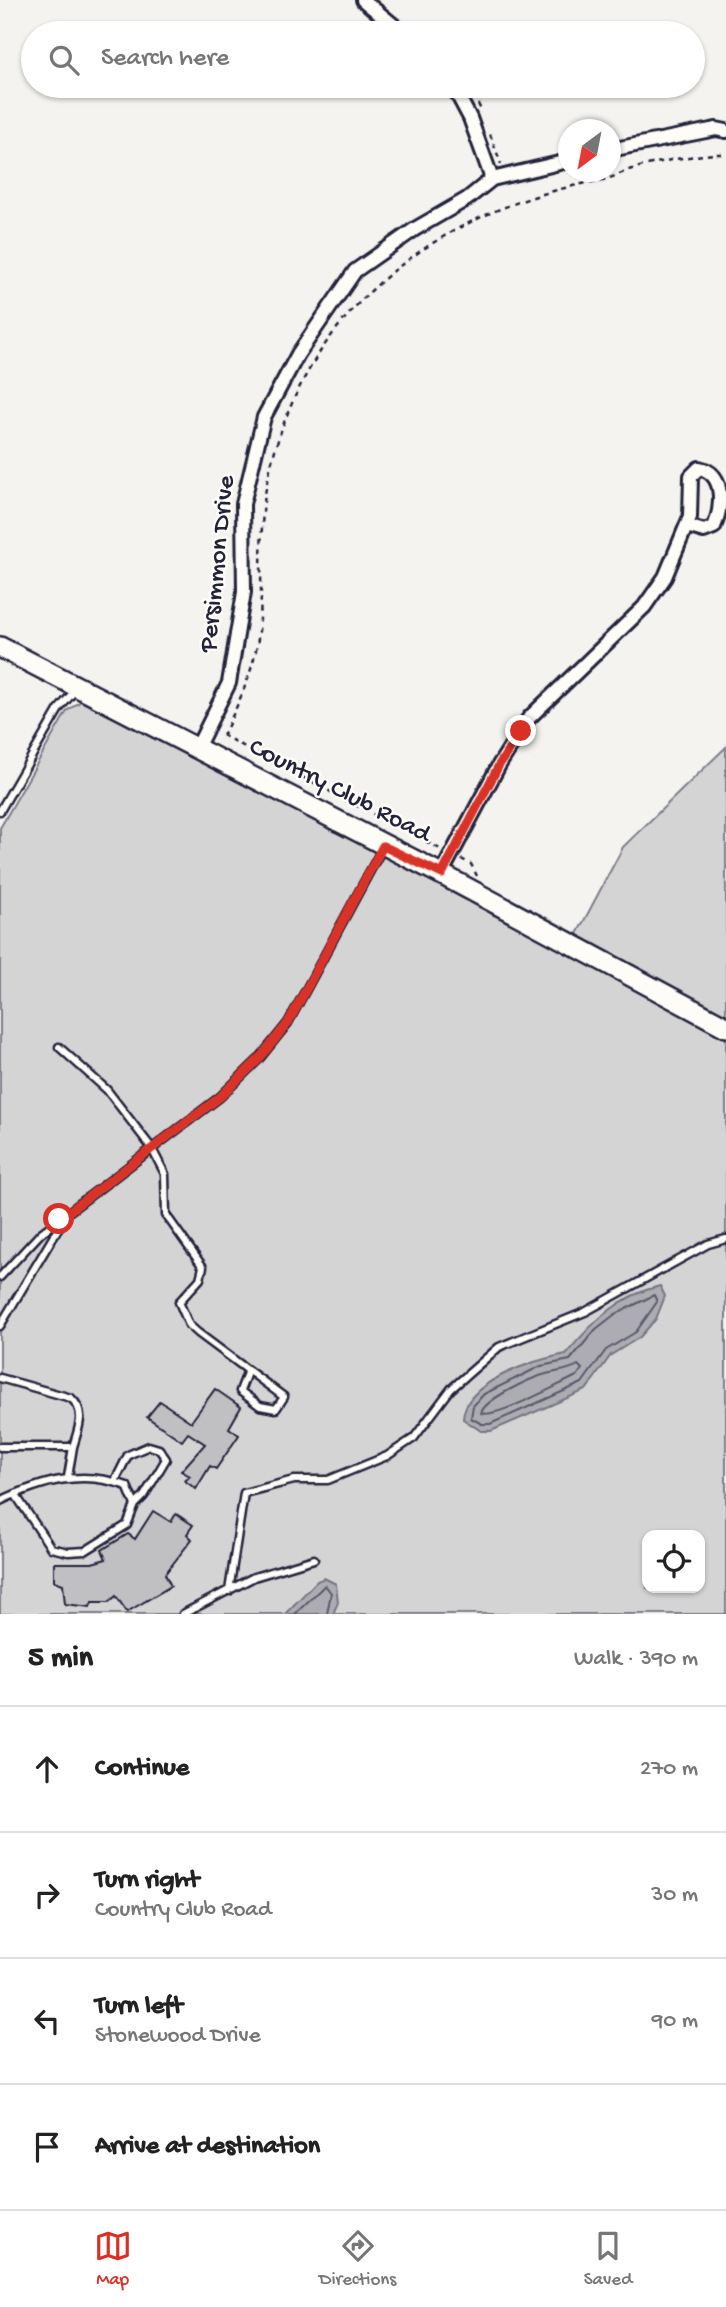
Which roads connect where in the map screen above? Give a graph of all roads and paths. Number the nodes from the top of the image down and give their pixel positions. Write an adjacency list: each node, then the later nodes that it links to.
1 (363, 0): 2 (street)
2 (388, 21)
3 (459, 98): 8 (street)
4 (726, 131): 5 (street)
5 (621, 148)
6 (726, 154): 15 (path)
7 (558, 164): 8 (street, Persimmon Drive)
8 (492, 179): 12 (street, Persimmon Drive)
9 (687, 526): 9 (street); 15 (street)
10 (0, 647): 11 (street, Country Club Road)
11 (78, 687): 12 (street, Country Club Road); 13 (lane)
12 (197, 748): 14 (street, Country Club Road)
13 (0, 811)
14 (383, 846): 16 (street, Country Club Road); 20 (lane)
15 (452, 855): 16 (street); 17 (path)
16 (442, 874): 18 (street, Country Club Road)
17 (478, 877)
18 (726, 1027)
19 (59, 1046): 20 (lane)
20 (152, 1147): 21 (lane); 25 (lane)
21 (68, 1212): 23 (lane); 24 (lane)
22 (726, 1239): 35 (lane)
23 (0, 1277)
24 (0, 1326)
25 (248, 1370): 25 (lane)
26 (0, 1378): 28 (lane)
27 (0, 1447): 28 (lane)
28 (73, 1447): 29 (lane)
29 (68, 1477): 30 (lane); 31 (lane)
30 (114, 1481): 33 (lane); 33 (lane)
31 (15, 1494): 32 (lane); 33 (lane)
32 (0, 1501)
33 (135, 1505)
34 (314, 1559): 35 (lane)
35 (229, 1591): 36 (lane)
36 (183, 1614)

